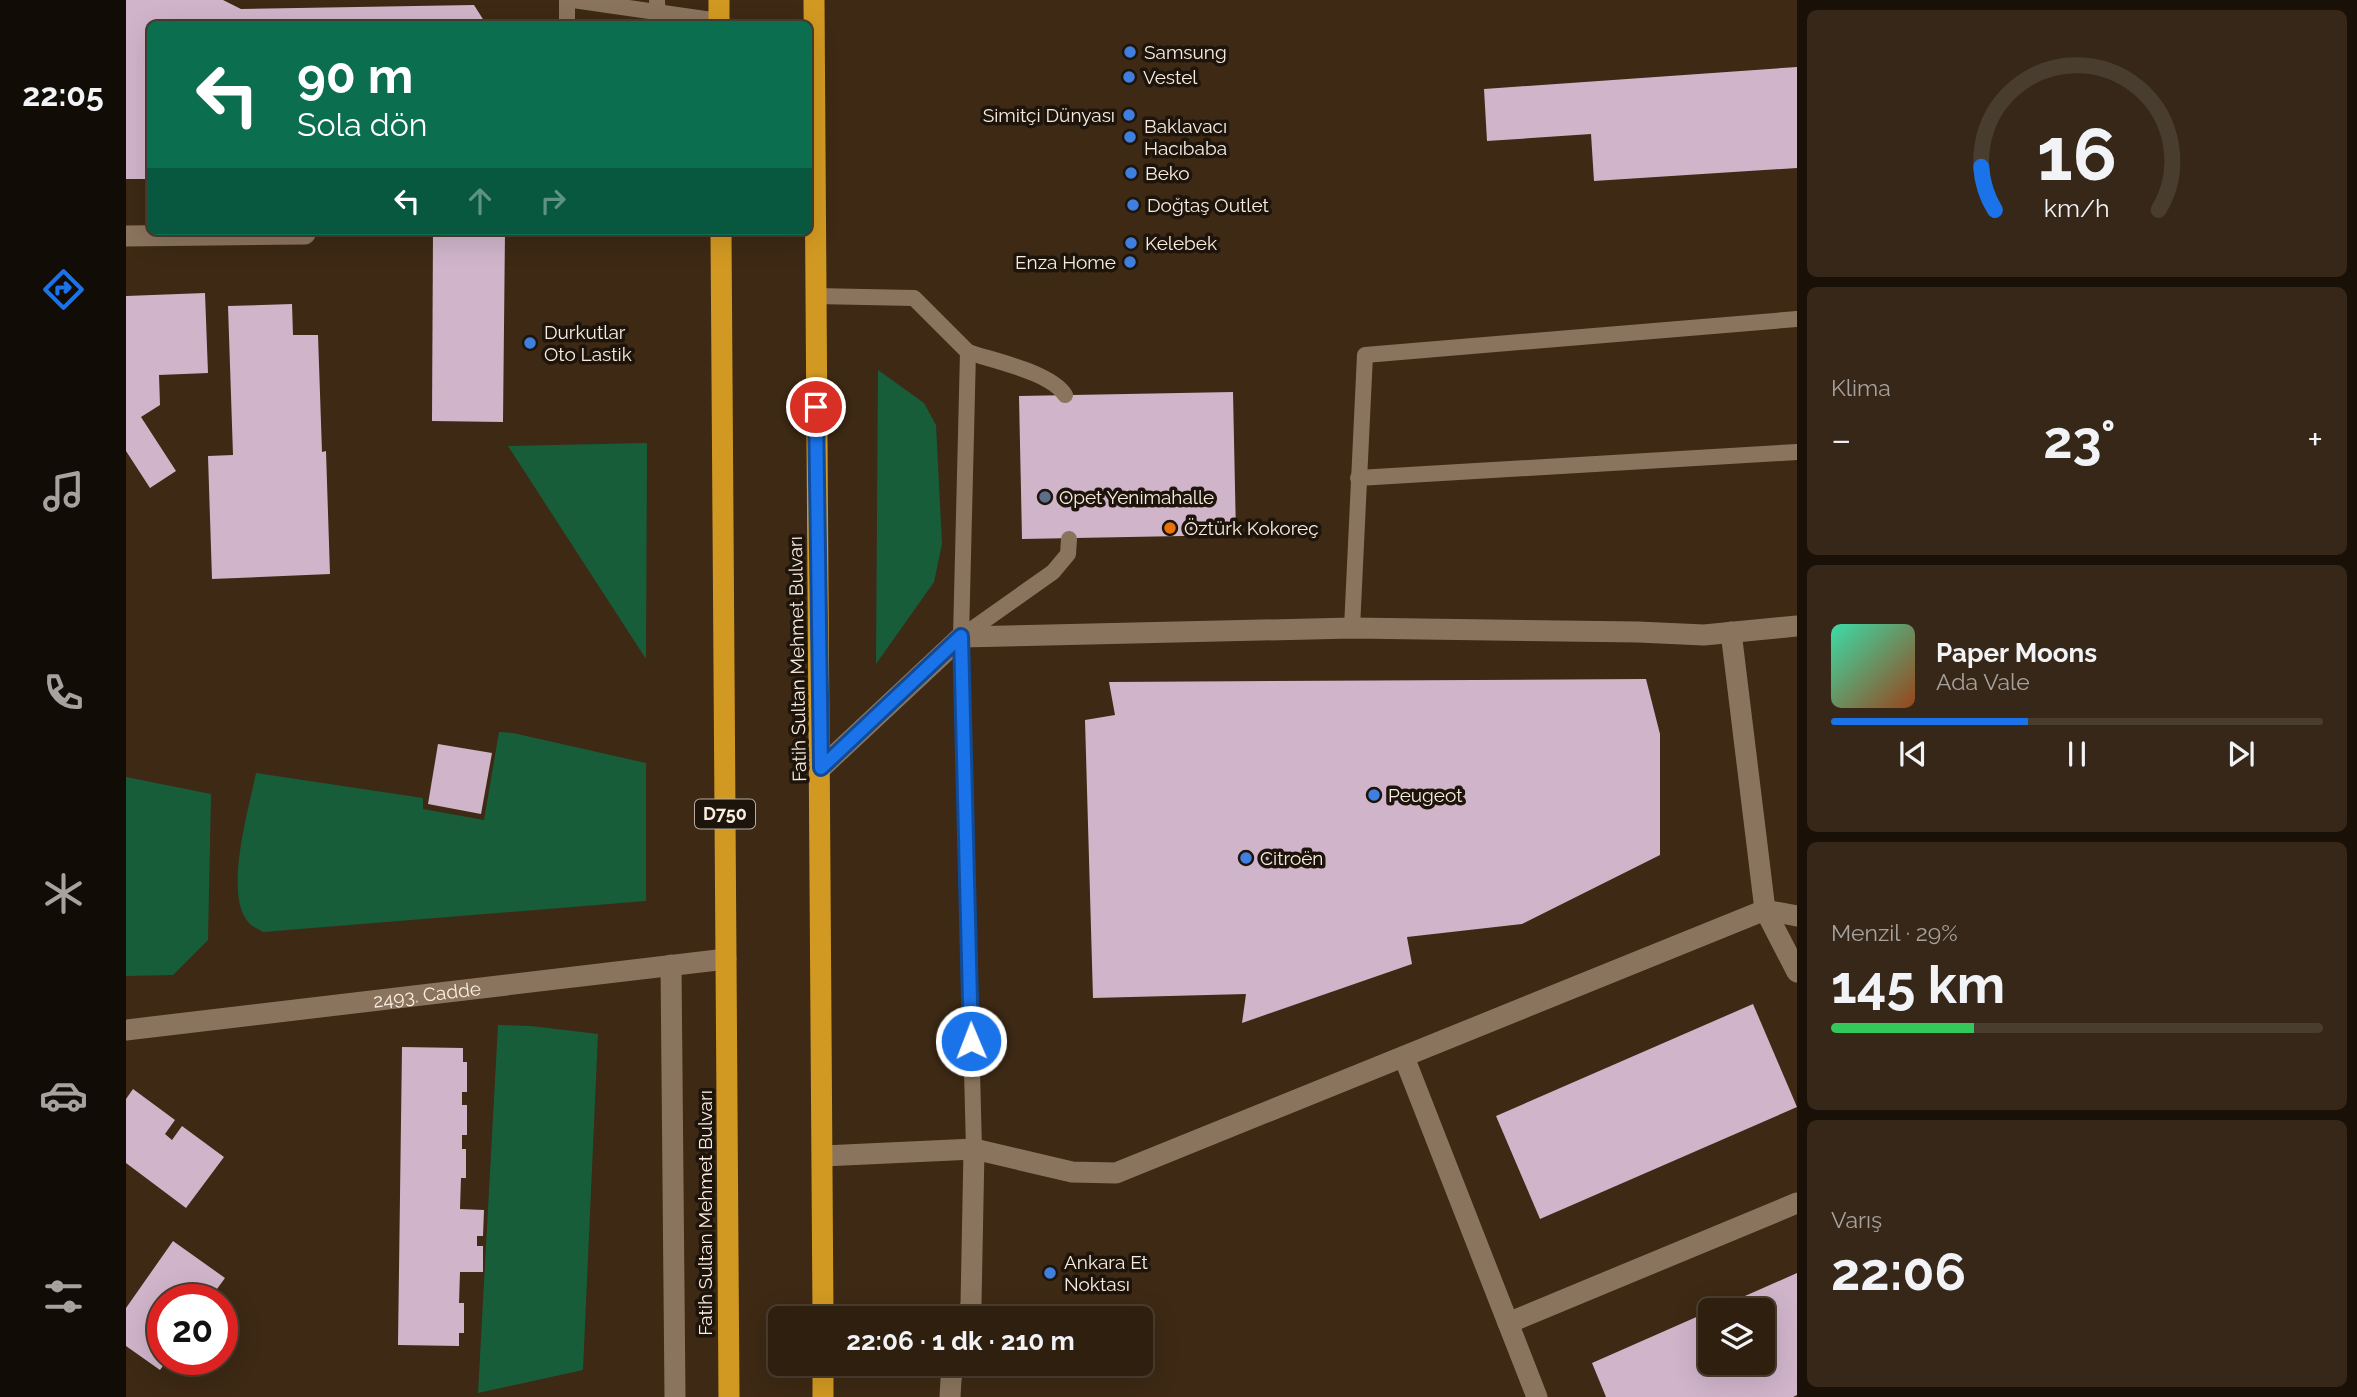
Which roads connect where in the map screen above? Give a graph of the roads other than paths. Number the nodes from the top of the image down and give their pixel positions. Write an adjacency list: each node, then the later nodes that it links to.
1 (567, 0): 6 (lane)
2 (573, 0): 4 (lane)
3 (814, 0): 10 (highway, Fatih Sultan Mehmet Bulvarı)
4 (658, 12): 5 (lane)
5 (719, 15)
6 (567, 21)
7 (216, 235): 9 (street)
8 (721, 235): 24 (highway, Fatih Sultan Mehmet Bulvarı / D750)
9 (126, 236)
10 (815, 296): 12 (lane); 21 (highway, Fatih Sultan Mehmet Bulvarı)
11 (1797, 319): 15 (lane)
12 (968, 352): 13 (lane); 20 (lane)
13 (1065, 395)
14 (1797, 452): 15 (lane)
15 (1358, 478): 18 (lane)
16 (1069, 539): 20 (lane)
17 (1797, 626): 19 (street)
18 (1352, 628): 19 (street); 20 (street)
19 (1731, 632): 22 (street)
20 (961, 636): 21 (street); 29 (lane)
21 (821, 768): 30 (highway, Fatih Sultan Mehmet Bulvarı)
22 (1765, 910): 23 (street); 26 (street); 28 (street)
23 (1797, 916)
24 (726, 959): 25 (street, 2493. Cadde); 38 (highway, Fatih Sultan Mehmet Bulvarı / D750)
25 (671, 965): 27 (street, 2493. Cadde); 37 (street)
26 (1797, 972)
27 (126, 1030)
28 (1404, 1057): 29 (street); 34 (street)
29 (974, 1149): 30 (street); 33 (street)
30 (823, 1156): 32 (highway, Fatih Sultan Mehmet Bulvarı)
31 (1797, 1203): 34 (street)
32 (823, 1306)
33 (970, 1306)
34 (1508, 1323): 41 (street)
35 (823, 1376): 39 (highway)
36 (952, 1376): 40 (street)
37 (675, 1397)
38 (729, 1397)
39 (823, 1397)
40 (950, 1397)
41 (1537, 1397)

